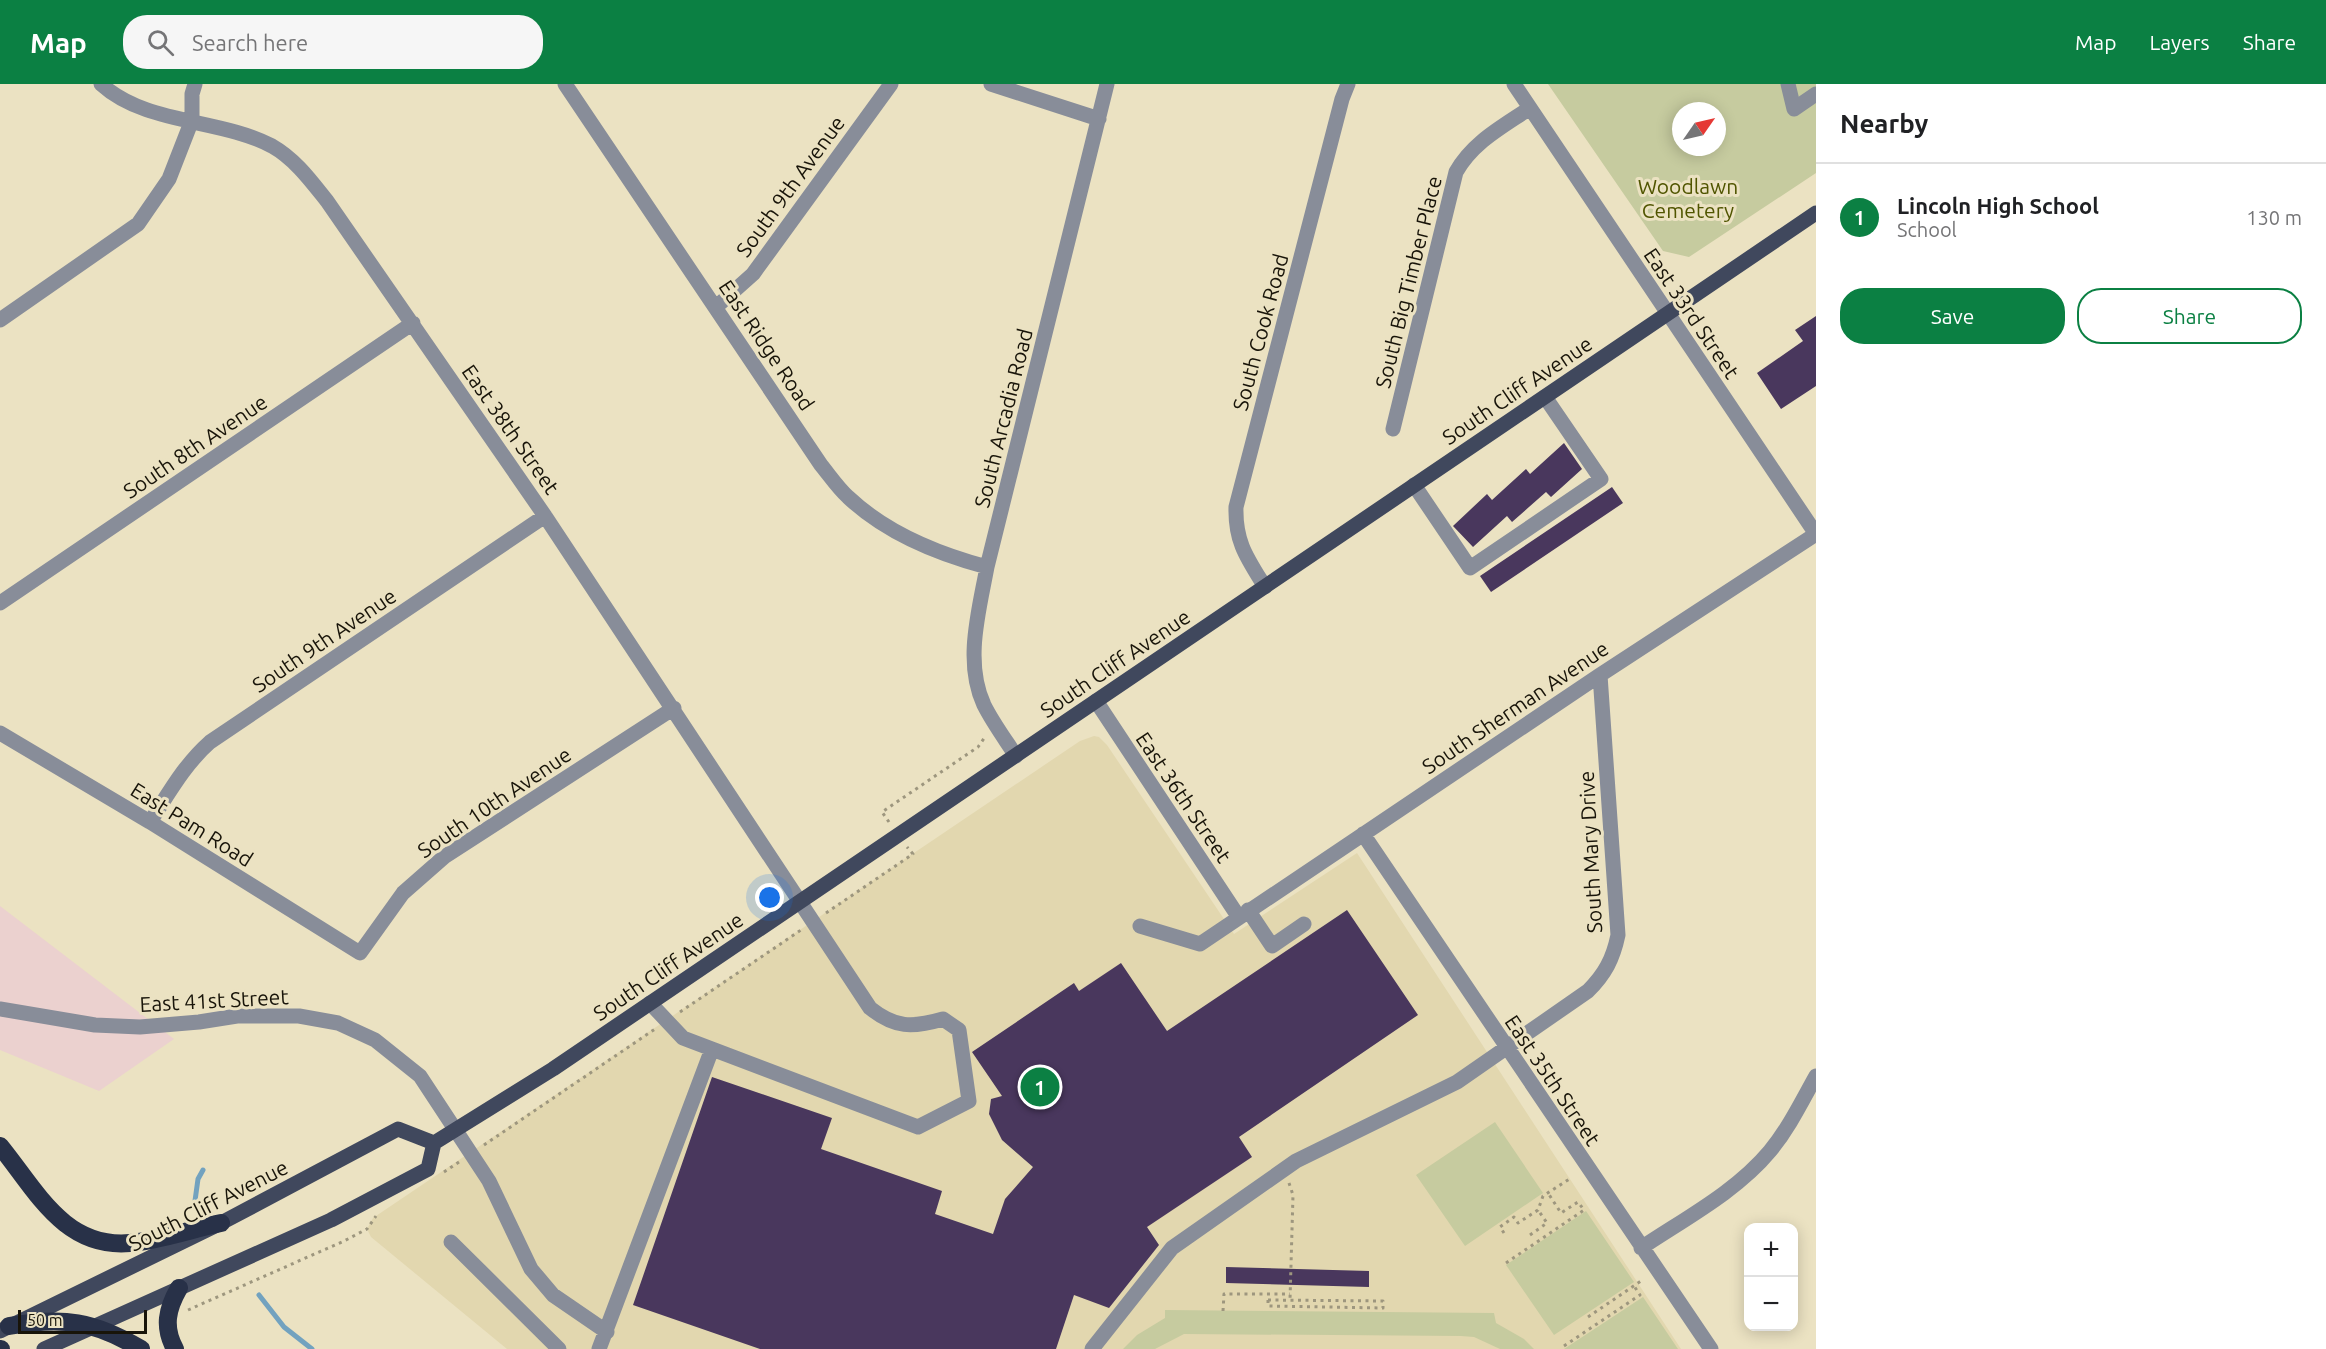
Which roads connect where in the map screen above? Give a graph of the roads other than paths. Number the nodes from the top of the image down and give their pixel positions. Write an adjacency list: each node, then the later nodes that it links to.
1 (101, 84): 13 (street, East 38th Street)
2 (195, 84): 13 (street)
3 (565, 84): 15 (street, East Ridge Road)
4 (891, 84): 15 (street, South 9th Avenue)
5 (991, 84): 12 (street)
6 (1107, 84): 12 (street, South Arcadia Road)
7 (1348, 84): 25 (street, South Cook Road)
8 (1514, 84): 11 (street, East 33rd Street)
9 (1788, 84): 10 (street)
10 (1816, 94)
11 (1530, 108): 16 (street, East 33rd Street); 20 (street, South Big Timber Place)
12 (1100, 119): 24 (street, South Arcadia Road)
13 (192, 120): 17 (street); 18 (street, East 38th Street)
14 (1816, 213): 16 (main road, South Cliff Avenue)
15 (716, 307): 24 (street, East Ridge Road)
16 (1667, 314): 19 (main road, South Cliff Avenue); 23 (street, East 33rd Street)
17 (0, 320)
18 (413, 323): 22 (street, East 38th Street); 26 (street, South 8th Avenue)
19 (1545, 396): 21 (main road, South Cliff Avenue); 21 (street)
20 (1393, 429)
21 (1414, 485): 25 (main road, South Cliff Avenue)
22 (545, 516): 29 (street, East 38th Street); 32 (street, South 9th Avenue)
23 (1816, 534): 27 (street, South Sherman Avenue)
24 (987, 567): 31 (street, South Arcadia Road)
25 (1265, 587): 28 (main road, South Cliff Avenue)
26 (0, 603)
27 (1600, 675): 33 (street, South Sherman Avenue); 41 (street, South Mary Drive)
28 (1096, 701): 31 (main road, South Cliff Avenue); 35 (street, East 36th Street)
29 (674, 708): 34 (street, East 38th Street); 38 (street, South 10th Avenue)
30 (0, 733): 32 (street, East Pam Road)
31 (1016, 756): 34 (main road, South Cliff Avenue)
32 (150, 822): 38 (street, East Pam Road)
33 (1363, 834): 35 (street, South Sherman Avenue); 41 (street, East 35th Street)
34 (801, 902): 39 (main road, South Cliff Avenue); 42 (street, East 38th Street)
35 (1243, 913): 36 (street, East 36th Street); 37 (street, South Sherman Avenue)
36 (1304, 924)
37 (1140, 926)
38 (360, 953)
39 (650, 1004): 42 (street); 44 (main road, South Cliff Avenue)
40 (0, 1009): 44 (street, East 41st Street)
41 (1506, 1047): 49 (street, East 35th Street); 59 (street, South Mary Drive)
42 (712, 1049): 53 (street)
43 (1816, 1076): 49 (street)
44 (456, 1131): 45 (main road, South Cliff Avenue); 53 (street, East 41st Street)
45 (434, 1143): 47 (main road, South Cliff Avenue); 50 (main road)
46 (0, 1146): 47 (highway)
47 (220, 1223): 52 (main road, South Cliff Avenue)
48 (451, 1242): 57 (street)
49 (1641, 1248): 60 (street, East 35th Street)
50 (179, 1288): 51 (main road); 56 (highway)
51 (95, 1326): 52 (highway); 54 (main road); 55 (highway)
52 (5, 1329)
53 (607, 1332): 58 (street)
54 (45, 1349)
55 (141, 1349)
56 (176, 1349)
57 (559, 1349)
58 (599, 1349)
59 (1092, 1349)
60 (1711, 1349)

